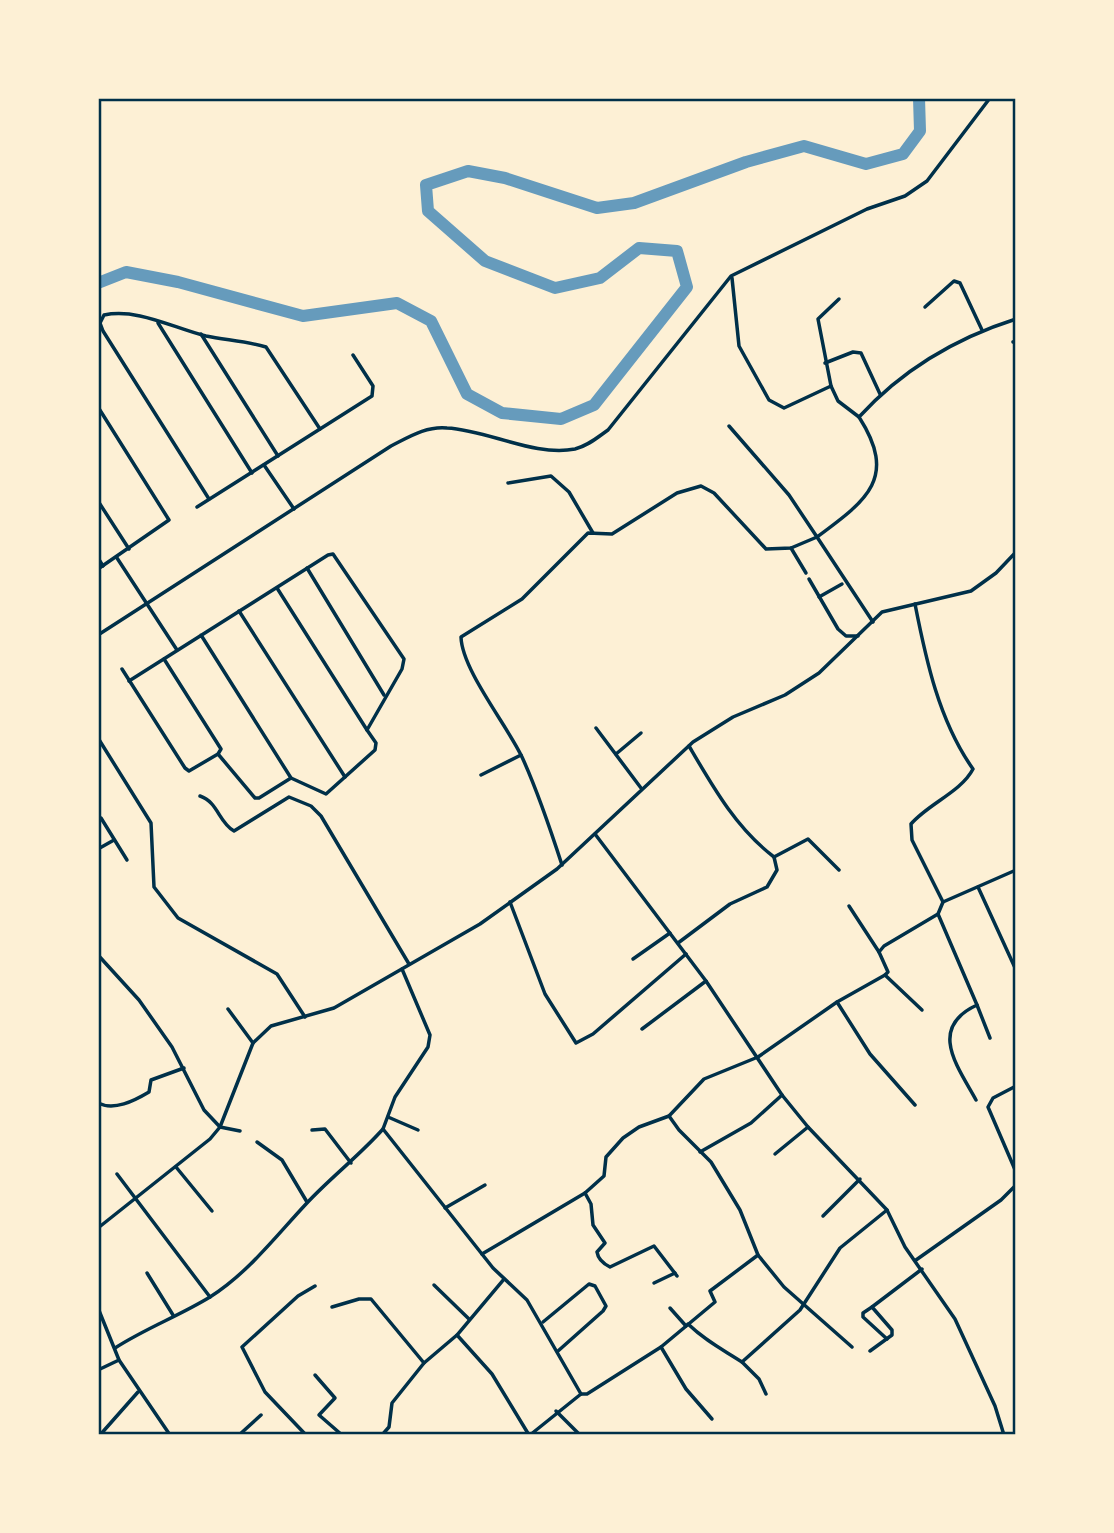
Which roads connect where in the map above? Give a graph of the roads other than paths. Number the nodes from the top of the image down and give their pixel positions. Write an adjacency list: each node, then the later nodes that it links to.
1 (990, 98): 2 (street)
2 (732, 276): 11 (street); 24 (street)
3 (839, 299): 10 (street)
4 (925, 307): 7 (street)
5 (1016, 319): 7 (street)
6 (157, 321): 8 (street); 19 (street); 21 (street)
7 (982, 330): 12 (street)
8 (201, 334): 16 (street); 17 (street)
9 (353, 355): 16 (street)
10 (825, 363): 11 (street); 12 (street)
11 (831, 386): 14 (street)
12 (880, 394): 14 (street)
13 (98, 407): 28 (street)
14 (859, 417): 26 (street)
15 (729, 426): 26 (street)
16 (320, 429): 17 (street)
17 (278, 456): 18 (street)
18 (264, 465): 19 (street); 24 (street)
19 (252, 473): 21 (street)
20 (508, 483): 25 (street)
21 (209, 499): 23 (street)
22 (98, 501): 28 (street)
23 (197, 507)
24 (294, 509): 40 (street)
25 (593, 533): 27 (street); 59 (street)
26 (817, 537): 27 (street); 43 (street)
27 (791, 548): 35 (street)
28 (129, 549): 30 (street)
29 (1016, 552): 41 (street)
30 (117, 557): 32 (street); 40 (street)
31 (98, 558): 32 (street)
32 (103, 566): 34 (street)
33 (307, 568): 38 (street); 51 (street); 51 (street)
34 (98, 569)
35 (806, 573)
36 (809, 579): 39 (street)
37 (842, 584): 39 (street)
38 (276, 587): 42 (street); 53 (street)
39 (819, 597): 46 (street)
40 (147, 604): 44 (street); 47 (street)
41 (915, 604): 43 (street); 76 (street)
42 (239, 611): 45 (street); 61 (street)
43 (873, 622): 46 (street)
44 (98, 635)
45 (201, 635): 47 (street); 62 (street)
46 (860, 636): 56 (street)
47 (177, 650): 48 (street)
48 (164, 659): 50 (street); 57 (street)
49 (122, 669): 50 (street)
50 (129, 681): 57 (street)
51 (384, 695): 53 (street)
52 (596, 728): 58 (street)
53 (367, 730): 61 (street)
54 (641, 733): 58 (street)
55 (98, 738): 94 (street)
56 (689, 746): 63 (street); 69 (street)
57 (218, 754): 62 (street)
58 (616, 754): 63 (street)
59 (521, 755): 60 (street); 71 (street)
60 (481, 775)
61 (345, 777): 62 (street)
62 (291, 778)
63 (641, 788): 66 (street)
64 (200, 796): 85 (street)
65 (101, 818): 67 (street)
66 (595, 834): 71 (street); 79 (street)
67 (114, 840): 68 (street); 70 (street)
68 (98, 849)
69 (774, 857): 72 (street); 80 (street)
70 (127, 860)
71 (562, 865): 75 (street)
72 (839, 870)
73 (1016, 870): 74 (street)
74 (978, 887): 76 (street); 87 (street)
75 (510, 902): 82 (street); 85 (street)
76 (943, 902): 78 (street)
77 (849, 906): 81 (street)
78 (938, 914): 81 (street); 91 (street)
79 (670, 933): 80 (street); 84 (street)
80 (678, 943): 82 (street)
81 (879, 952): 88 (street)
82 (686, 954): 89 (street)
83 (98, 955): 99 (street)
84 (633, 959)
85 (409, 964): 86 (street)
86 (402, 968): 94 (street); 106 (street)
87 (1016, 970)
88 (886, 975): 90 (street); 93 (street)
89 (706, 981): 95 (street); 98 (street)
90 (837, 1002): 98 (street); 104 (street)
91 (977, 1005): 96 (street); 102 (street)
92 (228, 1010): 97 (street)
93 (922, 1010)
94 (305, 1017): 97 (street)
95 (642, 1029)
96 (990, 1038)
97 (253, 1043): 107 (street)
98 (758, 1057): 101 (street); 105 (street)
99 (184, 1068): 103 (street); 107 (street)
100 (1016, 1086): 118 (street)
101 (782, 1095): 108 (street); 114 (street)
102 (976, 1100)
103 (98, 1103)
104 (915, 1105)
105 (669, 1116): 114 (street); 123 (street)
106 (387, 1117): 109 (street); 111 (street)
107 (220, 1127): 112 (street); 117 (street)
108 (808, 1127): 115 (street); 120 (street)
109 (383, 1129): 116 (street); 126 (street)
110 (312, 1130): 116 (street)
111 (418, 1130)
112 (240, 1131)
113 (257, 1142): 125 (street)
114 (700, 1152): 132 (street)
115 (775, 1154)
116 (351, 1163): 125 (street)
117 (176, 1167): 124 (street); 128 (street)
118 (1016, 1172)
119 (117, 1174): 124 (street)
120 (859, 1179): 127 (street); 129 (street)
121 (485, 1185): 126 (street)
122 (1016, 1186): 133 (street)
123 (585, 1193): 131 (street); 137 (street)
124 (135, 1199): 130 (street); 140 (street)
125 (307, 1202): 140 (street)
126 (445, 1208): 131 (street)
127 (887, 1210): 133 (street); 141 (street)
128 (212, 1211)
129 (823, 1216)
130 (98, 1228)
131 (482, 1254): 136 (street)
132 (758, 1255): 141 (street); 149 (street)
133 (916, 1260): 134 (street)
134 (922, 1269): 143 (street); 176 (street)
135 (147, 1273): 146 (street)
136 (505, 1279): 147 (street); 148 (street)
137 (654, 1283)
138 (434, 1285): 147 (street)
139 (315, 1286): 171 (street)
140 (210, 1297): 146 (street)
141 (804, 1303): 153 (street); 158 (street)
142 (332, 1307): 159 (street)
143 (872, 1307): 151 (street); 151 (street)
144 (98, 1308): 154 (street)
145 (670, 1308): 149 (street)
146 (173, 1315): 154 (street)
147 (469, 1319): 150 (street)
148 (543, 1322): 155 (street); 155 (street)
149 (687, 1325): 152 (street); 158 (street)
150 (457, 1335): 159 (street); 174 (street)
151 (887, 1339): 156 (street)
152 (661, 1347): 163 (street); 167 (street)
153 (852, 1347)
154 (115, 1348): 157 (street)
155 (558, 1350): 163 (street)
156 (870, 1351)
157 (119, 1360): 160 (street); 162 (street)
158 (742, 1362): 164 (street)
159 (424, 1363): 173 (street)
160 (98, 1370)
161 (315, 1375): 172 (street)
162 (138, 1392): 168 (street); 169 (street)
163 (581, 1394): 165 (street)
164 (766, 1394)
165 (556, 1411): 174 (street); 175 (street)
166 (261, 1415): 170 (street)
167 (712, 1419)
168 (100, 1435)
169 (170, 1435)
170 (239, 1435)
171 (306, 1435)
172 (342, 1435)
173 (382, 1435)
174 (530, 1435)
175 (580, 1435)
176 (1004, 1435)

